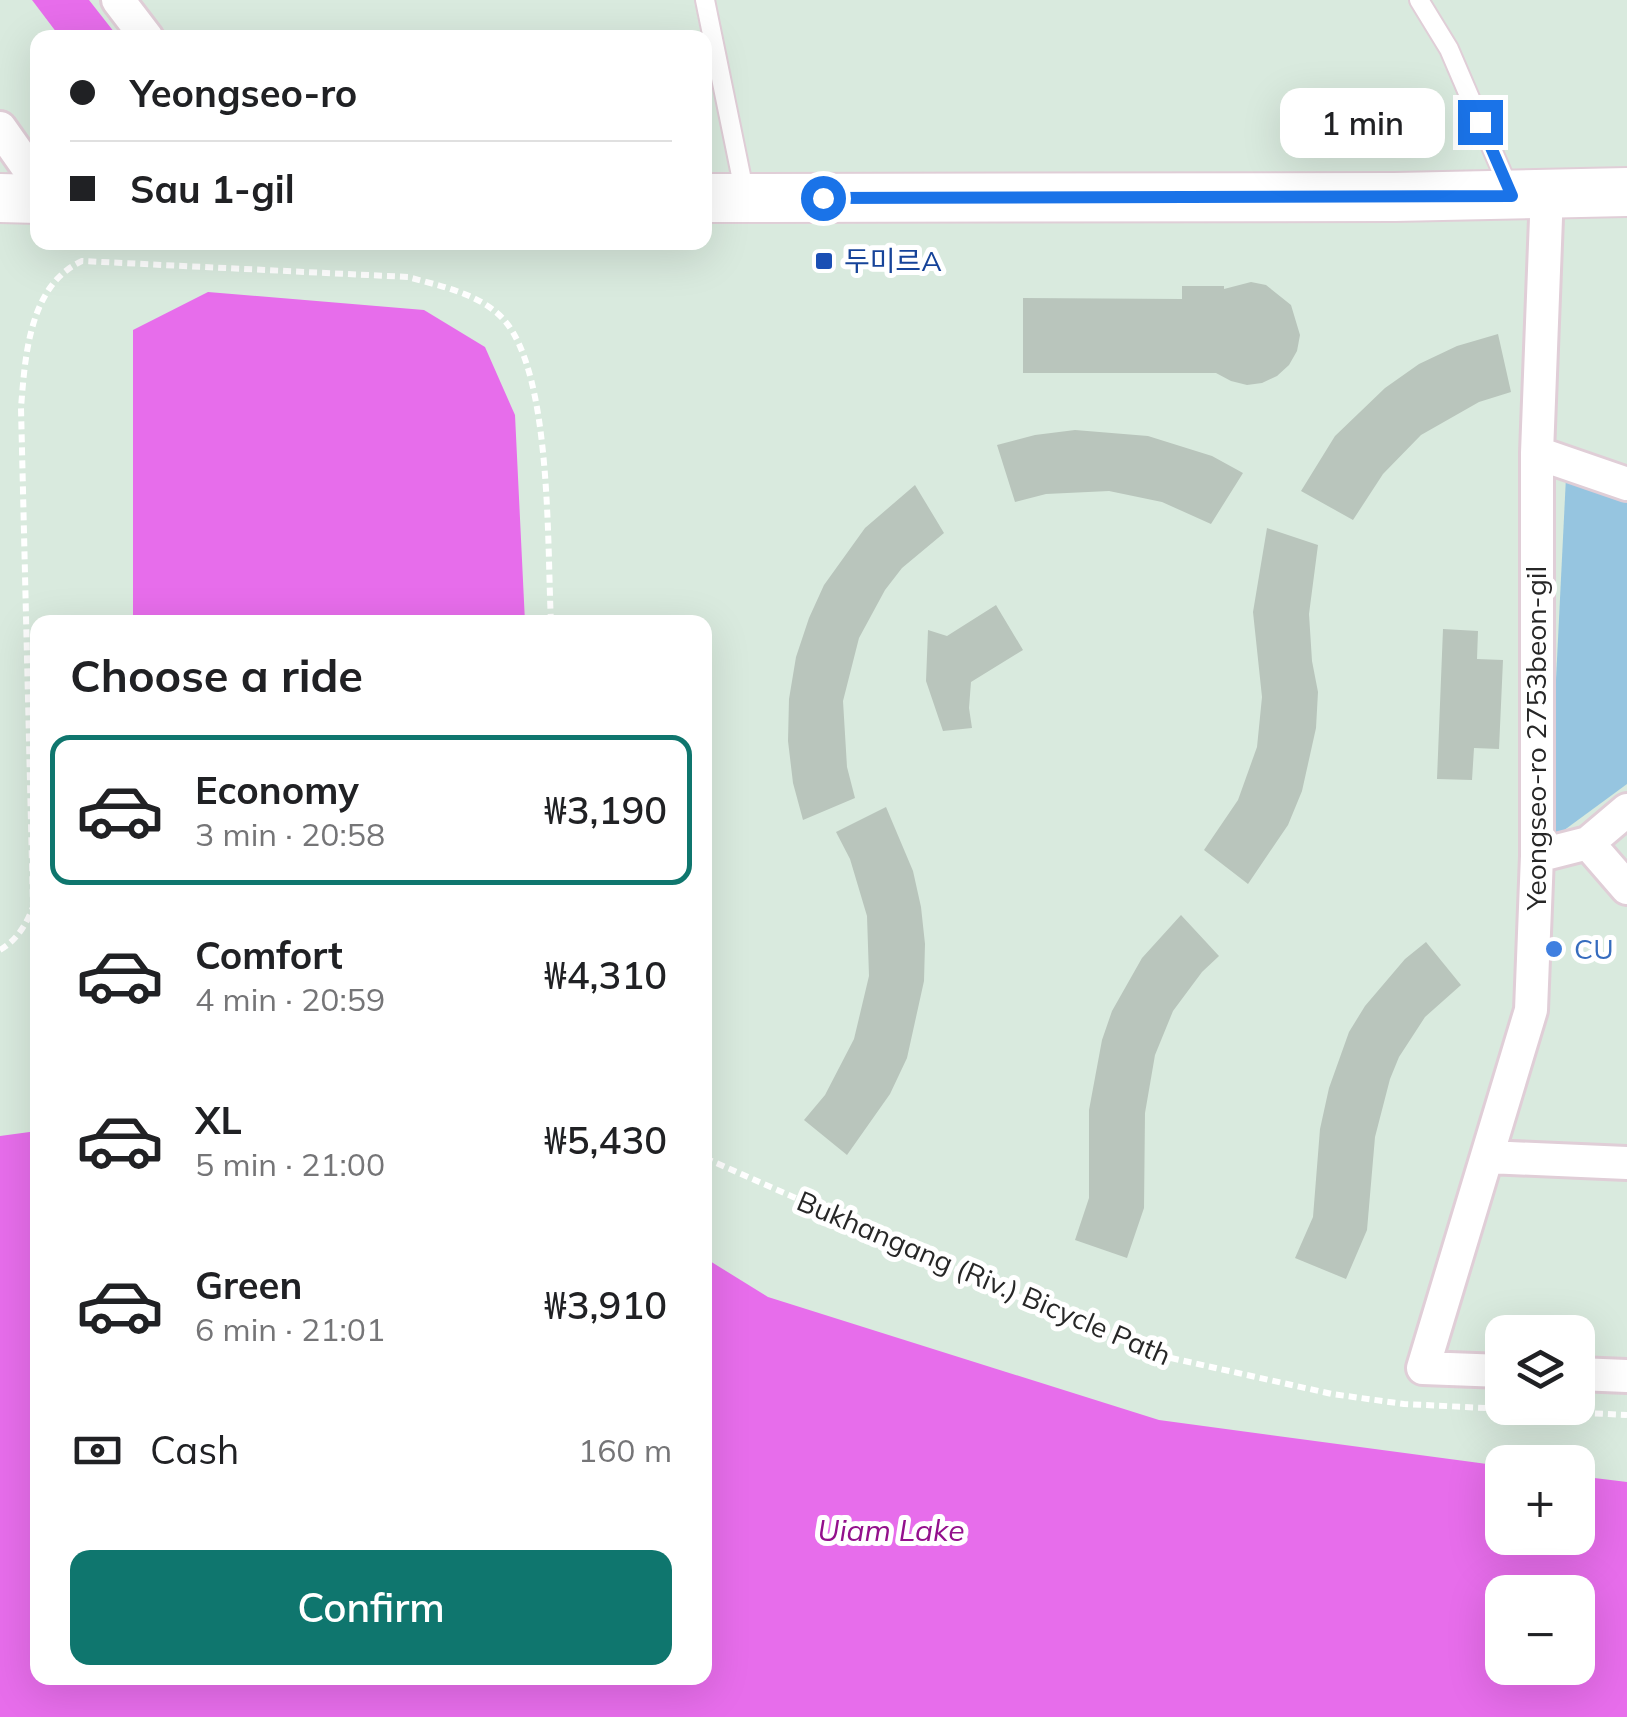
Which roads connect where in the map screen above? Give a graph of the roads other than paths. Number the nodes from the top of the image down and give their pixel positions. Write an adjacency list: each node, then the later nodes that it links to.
1 (118, 0): 4 (street)
2 (705, 0): 5 (lane)
3 (1419, 0): 9 (lane)
4 (141, 30)
5 (708, 30)
6 (712, 69): 12 (lane)
7 (0, 128): 8 (street)
8 (30, 171)
9 (1529, 194): 10 (street); 12 (street); 14 (street, Yeongseo-ro 2753beon-gil)
10 (1624, 194)
11 (0, 198): 13 (street)
12 (725, 198)
13 (30, 199)
14 (1537, 454): 15 (street); 18 (street, Yeongseo-ro 2753beon-gil)
15 (1627, 484)
16 (1627, 810): 17 (street)
17 (1588, 843): 18 (street); 19 (street)
18 (1537, 856): 20 (street, Yeongseo-ro 2753beon-gil)
19 (1627, 888)
20 (1488, 1156): 21 (street); 22 (street, Yeongseo-ro 2753beon-gil)
21 (1627, 1163)
22 (1485, 1370)
23 (1595, 1375): 24 (street)
24 (1627, 1376)

